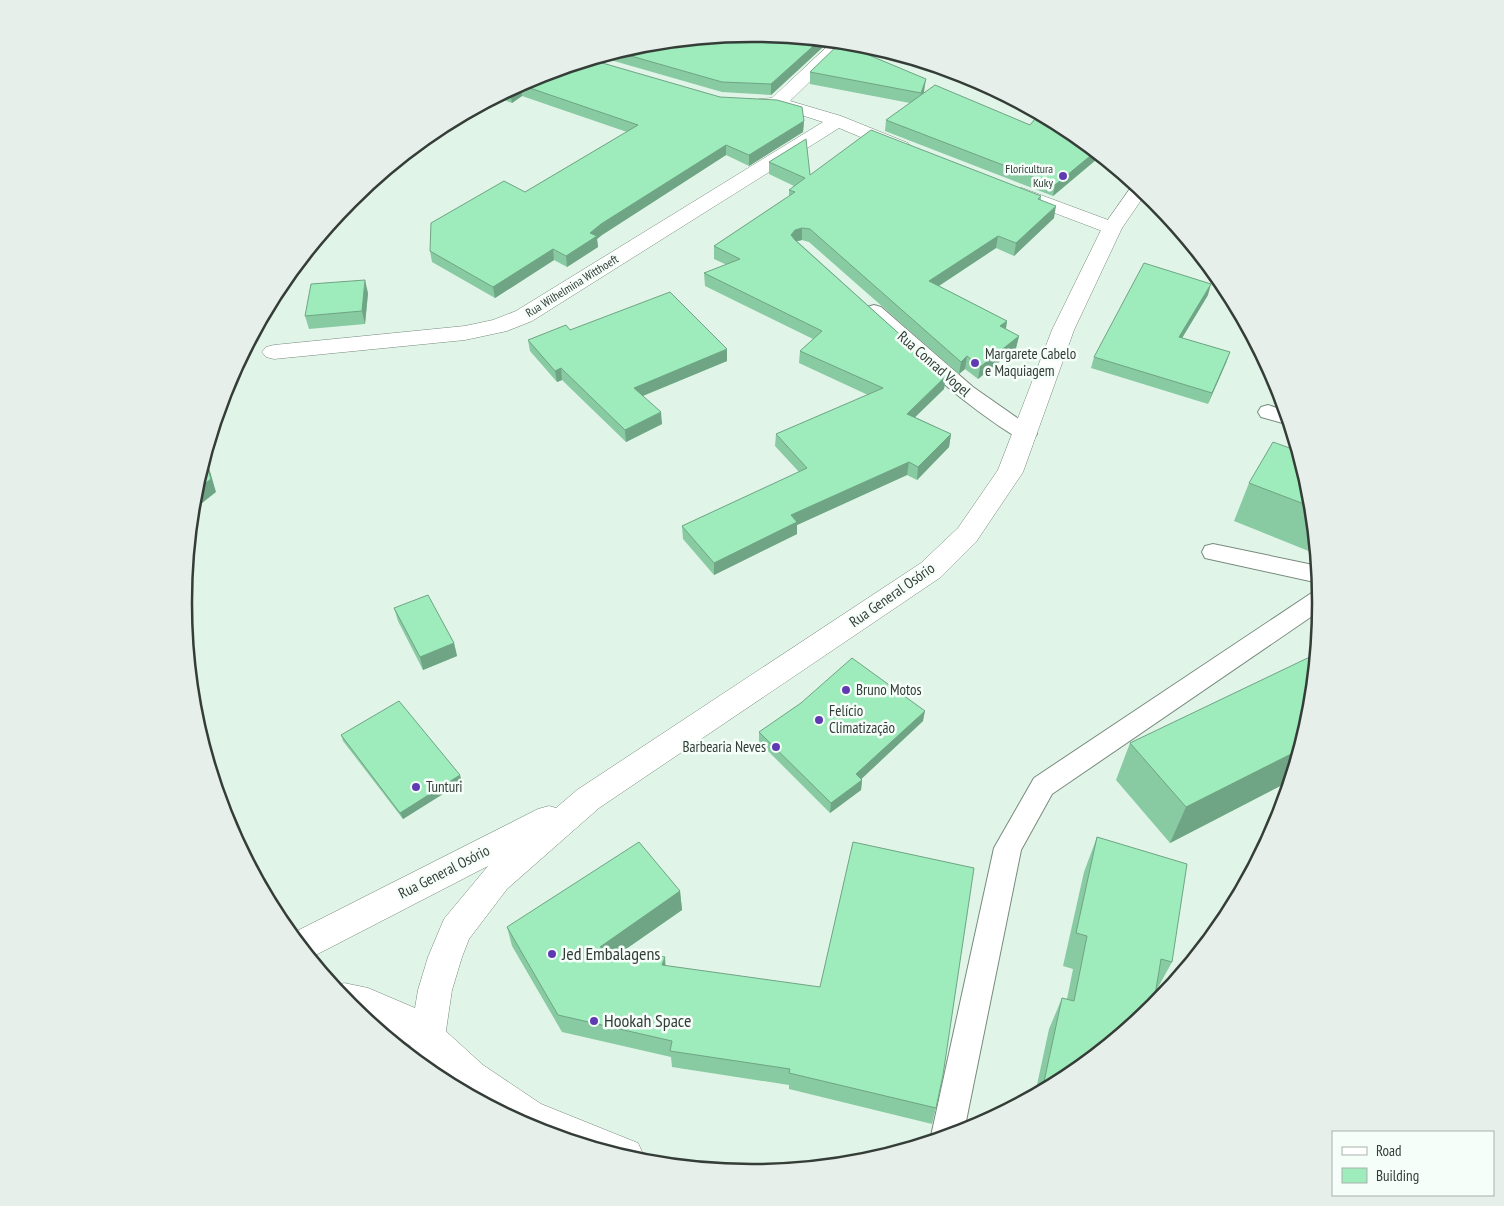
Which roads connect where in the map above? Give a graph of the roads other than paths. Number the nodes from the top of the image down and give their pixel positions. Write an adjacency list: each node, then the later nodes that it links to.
1 (834, 49): 3 (main road)
2 (751, 103): 3 (main road)
3 (777, 103): 4 (main road)
4 (836, 122): 5 (main road); 10 (main road, Rua Wilhelmina Witthoeft)
5 (920, 154)
6 (1002, 186): 8 (main road)
7 (1135, 194): 8 (main road, Rua General Osório)
8 (1112, 228): 13 (main road, Rua General Osório)
9 (859, 298): 13 (lane, Rua Conrad Vogel)
10 (274, 352)
11 (1268, 412): 12 (lane)
12 (1280, 416)
13 (1026, 434): 17 (main road, Rua General Osório)
14 (1213, 552): 15 (lane)
15 (1311, 574)
16 (1312, 604): 22 (lane)
17 (588, 800): 18 (main road, Rua General Osório); 20 (main road, Rua General Osório)
18 (306, 943)
19 (359, 1002): 20 (main road)
20 (427, 1037): 21 (main road, Rua General Osório); 23 (main road)
21 (430, 1062)
22 (950, 1127)
23 (569, 1133)

